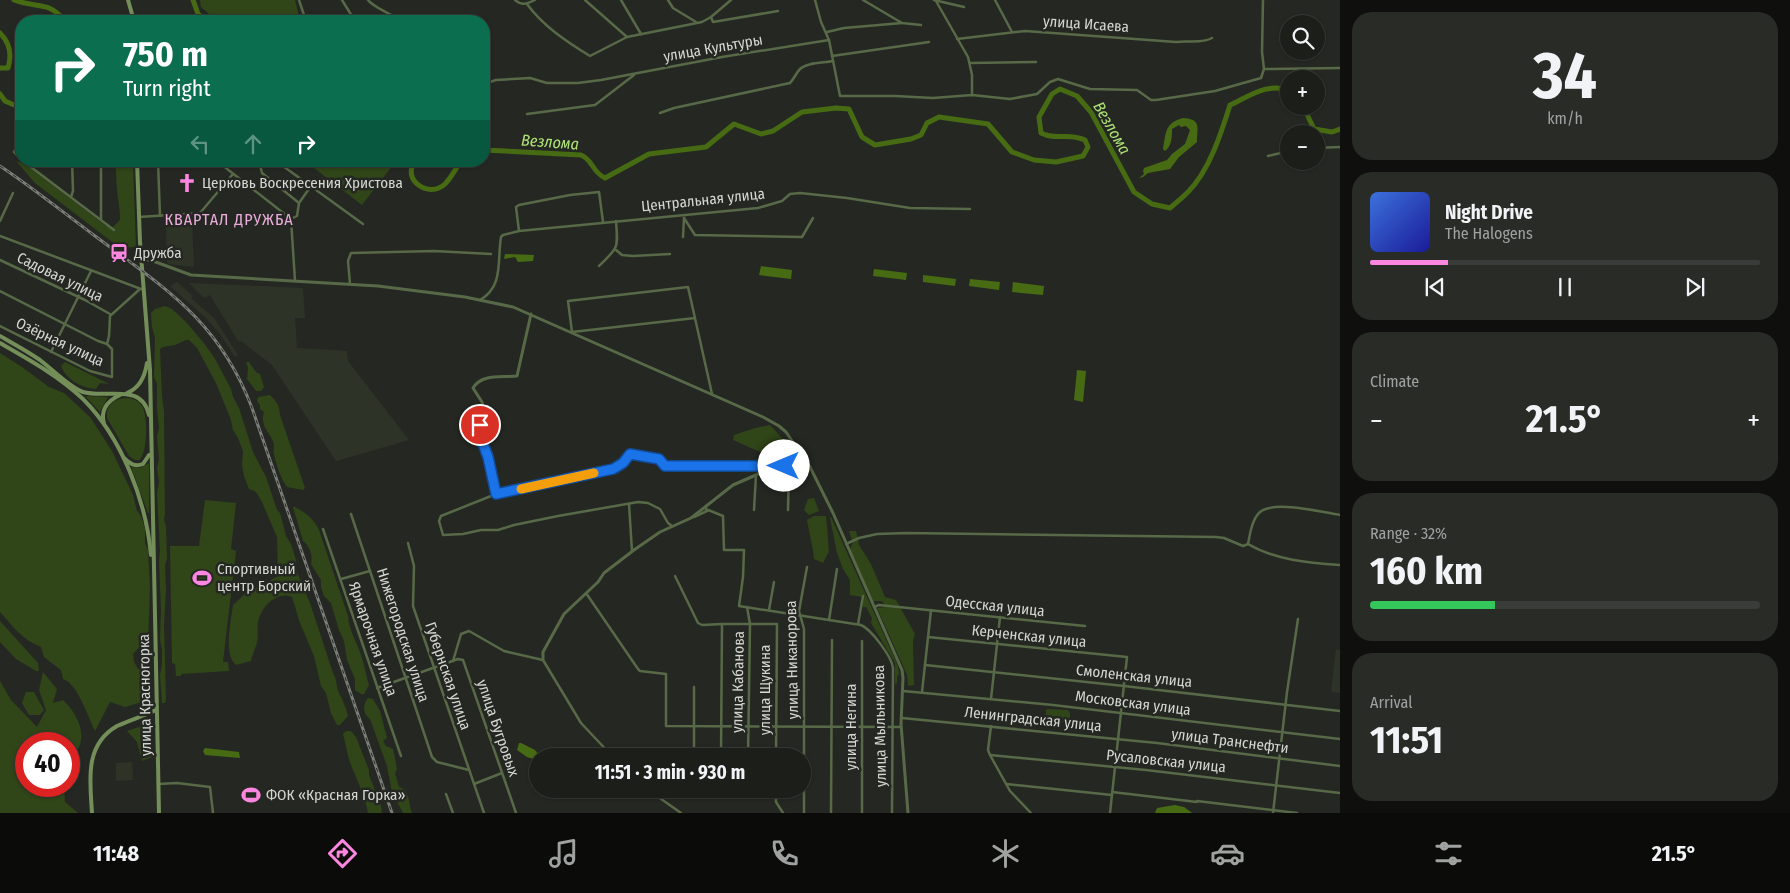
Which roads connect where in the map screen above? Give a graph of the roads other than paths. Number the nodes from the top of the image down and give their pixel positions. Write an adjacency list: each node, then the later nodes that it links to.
1 (128, 0): 19 (main road)
2 (299, 0): 20 (street)
3 (342, 0): 21 (street)
4 (368, 0): 22 (street)
5 (515, 0): 16 (street)
6 (535, 0): 16 (street)
7 (585, 0): 30 (street)
8 (622, 0): 29 (street)
9 (668, 0): 24 (street)
10 (731, 0): 23 (street)
11 (815, 0): 27 (street)
12 (863, 0): 25 (street)
13 (995, 0): 28 (street)
14 (1263, 0): 40 (street)
15 (935, 1): 17 (street); 32 (street)
16 (527, 4): 30 (street)
17 (964, 7)
18 (778, 11): 23 (street)
19 (132, 15)
20 (304, 15)
21 (351, 15)
22 (394, 15)
23 (711, 17): 24 (street)
24 (697, 23): 29 (street)
25 (902, 23): 26 (street); 27 (street)
26 (921, 25)
27 (826, 32): 33 (street)
28 (1012, 32): 31 (street, улица Исаева); 32 (street, улица Исаева)
29 (641, 34): 30 (street)
30 (627, 37)
31 (1212, 38)
32 (957, 39): 38 (street)
33 (829, 40): 35 (street); 41 (street, улица Культуры)
34 (929, 42): 35 (street)
35 (832, 56): 36 (street)
36 (833, 61): 43 (street); 44 (street)
37 (1036, 62): 38 (street)
38 (970, 63): 43 (street)
39 (1340, 68): 40 (street)
40 (1264, 69): 43 (street)
41 (635, 74): 42 (street, улица Культуры); 45 (street)
42 (490, 82)
43 (972, 95)
44 (660, 113)
45 (527, 114)
46 (1325, 148): 47 (street)
47 (1340, 148)
48 (1280, 153): 49 (street)
49 (1268, 156)
50 (31, 167): 61 (street)
51 (72, 167): 61 (street)
52 (101, 167): 68 (street)
53 (137, 167): 65 (main road)
54 (158, 167): 64 (street)
55 (224, 167): 58 (street)
56 (261, 167): 62 (street)
57 (284, 167): 59 (street)
58 (233, 174): 64 (street); 69 (street)
59 (311, 186): 62 (street); 73 (street)
60 (13, 193): 70 (street)
61 (71, 197): 68 (street)
62 (299, 203): 69 (street)
63 (970, 209): 66 (street, Центральная улица)
64 (160, 216): 65 (street)
65 (139, 217): 81 (main road)
66 (683, 217): 67 (street); 71 (street, Центральная улица); 77 (street)
67 (813, 218)
68 (101, 219): 74 (street)
69 (291, 219): 85 (street)
70 (0, 220)
71 (616, 221): 72 (street, Центральная улица); 78 (street)
72 (603, 222): 75 (street, Центральная улица); 75 (street)
73 (363, 224)
74 (114, 230)
75 (519, 230): 90 (street)
76 (0, 236): 84 (street)
77 (683, 237)
78 (616, 250): 80 (street); 83 (street)
79 (491, 254): 86 (street)
80 (670, 254)
81 (141, 259): 85 (street); 87 (main road)
82 (0, 260): 89 (street, Садовая улица)
83 (599, 266)
84 (91, 271): 87 (street); 89 (street)
85 (295, 281): 86 (street)
86 (350, 284): 90 (street)
87 (142, 289): 91 (street, Садовая улица); 99 (main road)
88 (0, 291): 94 (street)
89 (79, 298): 91 (street, Садовая улица); 94 (street)
90 (480, 300): 92 (street)
91 (110, 314): 98 (street, Садовая улица)
92 (531, 314): 103 (street); 112 (street)
93 (694, 318): 93 (street); 103 (street)
94 (65, 325): 98 (street); 100 (street)
95 (0, 326): 100 (street, Озёрная улица)
96 (0, 336): 102 (main road)
97 (0, 343): 105 (main road)
98 (107, 344): 101 (street, Садовая улица)
99 (148, 351): 102 (main road); 104 (main road)
100 (50, 352): 101 (street, Озёрная улица)
101 (112, 377)
102 (123, 394): 104 (main road); 105 (main road)
103 (712, 395): 110 (street)
104 (150, 422): 106 (main road)
105 (104, 426): 107 (main road)
106 (150, 451): 107 (main road); 132 (main road)
107 (122, 456): 132 (main road)
108 (773, 466): 109 (street); 111 (street); 112 (street)
109 (789, 467): 110 (street); 117 (street)
110 (810, 467): 124 (street)
111 (756, 475): 114 (street); 116 (street)
112 (496, 494): 113 (street)
113 (629, 504): 121 (street); 126 (street)
114 (706, 506): 115 (street); 120 (street)
115 (709, 510): 120 (street); 137 (street)
116 (754, 510)
117 (788, 510)
118 (351, 514): 130 (street, Нижегородская улица)
119 (1340, 515): 125 (street)
120 (691, 518): 121 (street)
121 (672, 526): 126 (street)
122 (323, 529): 133 (street, Ярмарочная улица)
123 (408, 543): 156 (street, Губернская улица)
124 (846, 544): 125 (street); 138 (street)
125 (1248, 544): 127 (street)
126 (632, 551): 135 (street)
127 (1340, 565)
128 (807, 567): 141 (street, улица Никанорова)
129 (837, 569): 144 (street)
130 (370, 571): 133 (street); 158 (street, Нижегородская улица)
131 (675, 576): 145 (street)
132 (153, 577): 166 (main road, улица Красногорка)
133 (341, 579): 160 (street, Ярмарочная улица)
134 (774, 582): 139 (street)
135 (586, 592): 153 (street); 175 (street)
136 (863, 596): 147 (street)
137 (748, 607): 139 (street); 146 (street, улица Кабанова)
138 (874, 607): 140 (street, Одесская улица); 162 (street)
139 (769, 610): 141 (street)
140 (931, 610): 142 (street, Одесская улица); 149 (street)
141 (799, 615): 144 (street); 173 (street, улица Никанорова)
142 (1000, 617): 148 (street, Одесская улица); 152 (street)
143 (1298, 619): 165 (street)
144 (829, 620): 147 (street)
145 (722, 624): 146 (street); 170 (street)
146 (750, 624): 171 (street, улица Кабанова); 172 (street, улица Щукина)
147 (858, 624): 178 (street, улица Мыльникова)
148 (1085, 626)
149 (928, 637): 152 (street, Керченская улица); 155 (street)
150 (832, 640): 176 (street)
151 (862, 640): 177 (street, улица Негина)
152 (996, 644): 157 (street); 159 (street, Керченская улица)
153 (543, 660): 154 (street); 183 (street)
154 (453, 661): 156 (street); 194 (street, улица Бугровых)
155 (925, 665): 157 (street, Смоленская улица); 163 (street)
156 (434, 668): 158 (street); 193 (street, Губернская улица)
157 (994, 672): 159 (street, Смоленская улица); 164 (street)
158 (406, 677): 160 (street); 193 (street, Нижегородская улица)
159 (1124, 686): 165 (street, Смоленская улица); 168 (street)
160 (378, 688): 189 (street, Ярмарочная улица)
161 (694, 688): 175 (street)
162 (902, 691): 163 (street, Московская улица); 169 (street)
163 (922, 692): 164 (street, Московская улица)
164 (992, 699): 168 (street, Московская улица)
165 (1285, 705): 167 (street, Смоленская улица); 180 (street)
166 (156, 710): 195 (main road, улица Красногорка); 205 (main road)
167 (1340, 711)
168 (1120, 713): 180 (street, Московская улица); 181 (street)
169 (901, 718): 174 (street, Ленинградская улица); 179 (street)
170 (722, 726): 171 (street); 175 (street); 185 (street)
171 (748, 726): 172 (street); 186 (street, улица Кабанова)
172 (776, 726): 173 (street); 187 (street, улица Щукина)
173 (804, 726): 176 (street); 213 (street, улица Никанорова)
174 (991, 726): 181 (street, Ленинградская улица); 188 (street)
175 (694, 727): 184 (street)
176 (832, 727): 177 (street); 214 (street)
177 (862, 727): 178 (street); 215 (street, улица Негина)
178 (893, 727): 179 (street); 216 (street, улица Мыльникова)
179 (901, 727): 217 (street)
180 (1282, 731): 182 (street, Московская улица); 190 (street)
181 (1118, 739): 190 (street, улица Транснефти); 192 (street)
182 (1340, 739)
183 (604, 748)
184 (694, 748)
185 (721, 748)
186 (748, 748)
187 (776, 748)
188 (990, 755): 192 (street, Русаловская улица); 197 (street)
189 (401, 756)
190 (1278, 759): 191 (street, улица Транснефти); 198 (street)
191 (1340, 766)
192 (1115, 767): 198 (street, Русаловская улица); 201 (street)
193 (469, 770): 196 (street, Губернская улица)
194 (502, 773): 196 (street); 210 (street, улица Бугровых)
195 (158, 784): 206 (main road, улица Красногорка); 207 (street)
196 (474, 784): 209 (street, Губернская улица)
197 (1006, 784): 201 (street); 218 (street)
198 (1275, 786): 199 (street, Русаловская улица); 204 (street)
199 (1340, 793)
200 (446, 794): 208 (street)
201 (1112, 794): 204 (street); 219 (street)
202 (660, 798): 211 (street)
203 (776, 798): 212 (street)
204 (1273, 812): 220 (street)
205 (92, 813)
206 (159, 813)
207 (213, 813)
208 (453, 813)
209 (484, 813)
210 (516, 813)
211 (681, 813)
212 (783, 813)
213 (804, 813)
214 (831, 813)
215 (862, 813)
216 (892, 813)
217 (908, 813)
218 (1031, 813)
219 (1110, 813)
220 (1297, 813)

